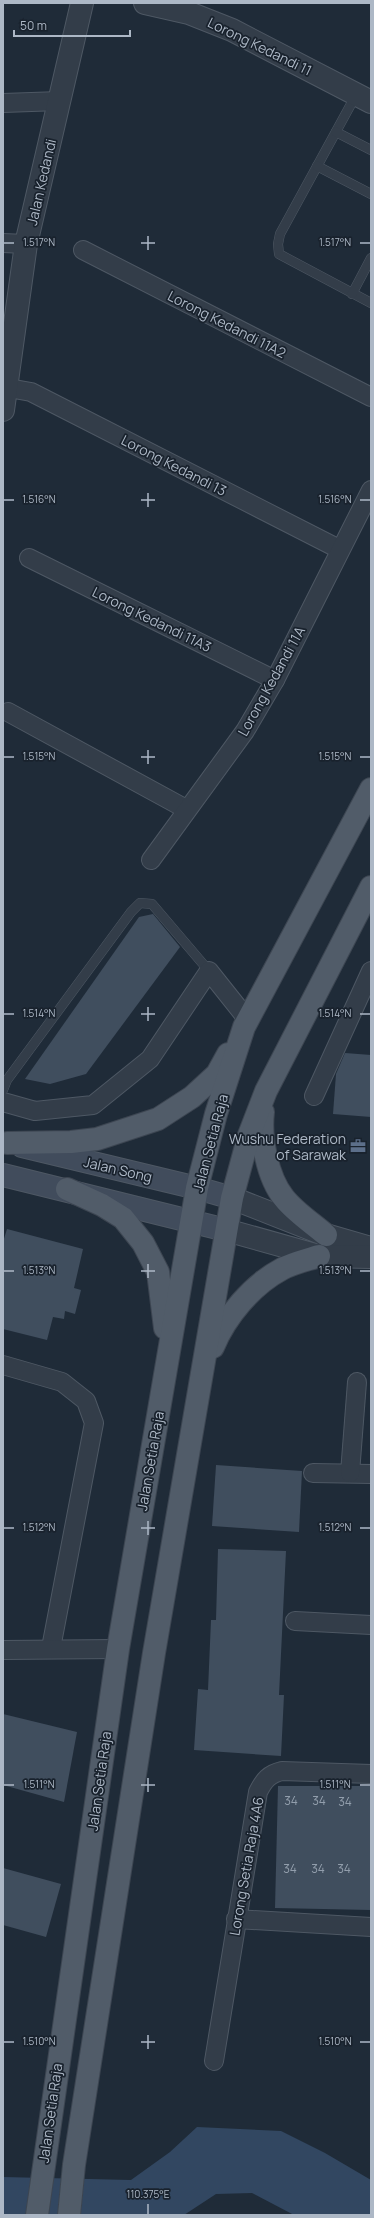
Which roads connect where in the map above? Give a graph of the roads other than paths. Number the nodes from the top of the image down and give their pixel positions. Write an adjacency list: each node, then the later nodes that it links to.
1 (82, 3): 5 (street, Jalan Kedandi)
2 (145, 3): 3 (street, Lorong Kedandi 11)
3 (190, 8): 4 (street, Lorong Kedandi 11)
4 (364, 98): 7 (lane)
5 (60, 101): 6 (street); 12 (street, Jalan Kedandi)
6 (3, 103)
7 (336, 132): 8 (lane); 9 (lane)
8 (371, 150)
9 (317, 166): 10 (lane); 15 (lane)
10 (371, 194)
11 (3, 243): 12 (street)
12 (26, 244): 17 (street, Jalan Kedandi)
13 (83, 250): 18 (street, Lorong Kedandi 11A2)
14 (371, 258): 15 (lane)
15 (352, 294): 16 (lane)
16 (371, 303)
17 (5, 387): 19 (street, Jalan Kedandi); 21 (street, Lorong Kedandi 13)
18 (371, 397)
19 (3, 410)
20 (371, 490): 21 (street, Lorong Kedandi 11A)
21 (340, 549): 23 (street, Lorong Kedandi 11A)
22 (29, 558): 23 (street, Lorong Kedandi 11A3)
23 (275, 680): 26 (street, Lorong Kedandi 11A)
24 (8, 712): 26 (street)
25 (371, 789): 31 (main road, Jalan Setia Raja)
26 (186, 809): 27 (street, Lorong Kedandi 11A)
27 (151, 860)
28 (371, 887): 33 (main road)
29 (209, 972): 31 (street); 32 (lane); 35 (street)
30 (370, 974): 34 (street)
31 (246, 1023): 36 (main road); 38 (main road, Jalan Setia Raja)
32 (3, 1090)
33 (266, 1091): 40 (main road); 43 (main road)
34 (314, 1096)
35 (3, 1102)
36 (5, 1142): 38 (main road, Jalan Song)
37 (3, 1175): 39 (main road)
38 (197, 1188): 40 (main road, Jalan Song); 41 (main road, Jalan Setia Raja)
39 (67, 1189): 41 (main road); 47 (main road)
40 (232, 1198): 42 (main road); 43 (street)
41 (190, 1221): 42 (main road); 47 (main road, Jalan Setia Raja)
42 (226, 1230): 45 (street); 49 (main road)
43 (326, 1235): 44 (street)
44 (371, 1248)
45 (319, 1256): 46 (street); 49 (main road)
46 (371, 1257)
47 (167, 1363): 57 (main road, Jalan Setia Raja)
48 (3, 1365): 56 (street)
49 (204, 1370): 64 (main road)
50 (357, 1382): 52 (street)
51 (313, 1473): 52 (street)
52 (350, 1473): 53 (street)
53 (371, 1474)
54 (295, 1621): 55 (street)
55 (371, 1625)
56 (51, 1648): 57 (street); 58 (street)
57 (118, 1649): 63 (main road, Jalan Setia Raja)
58 (3, 1650)
59 (371, 1774): 60 (street, Lorong Setia Raja 4A6)
60 (236, 1919): 61 (street); 62 (street, Lorong Setia Raja 4A6)
61 (371, 1927)
62 (214, 2061)
63 (37, 2215)
64 (68, 2215)

